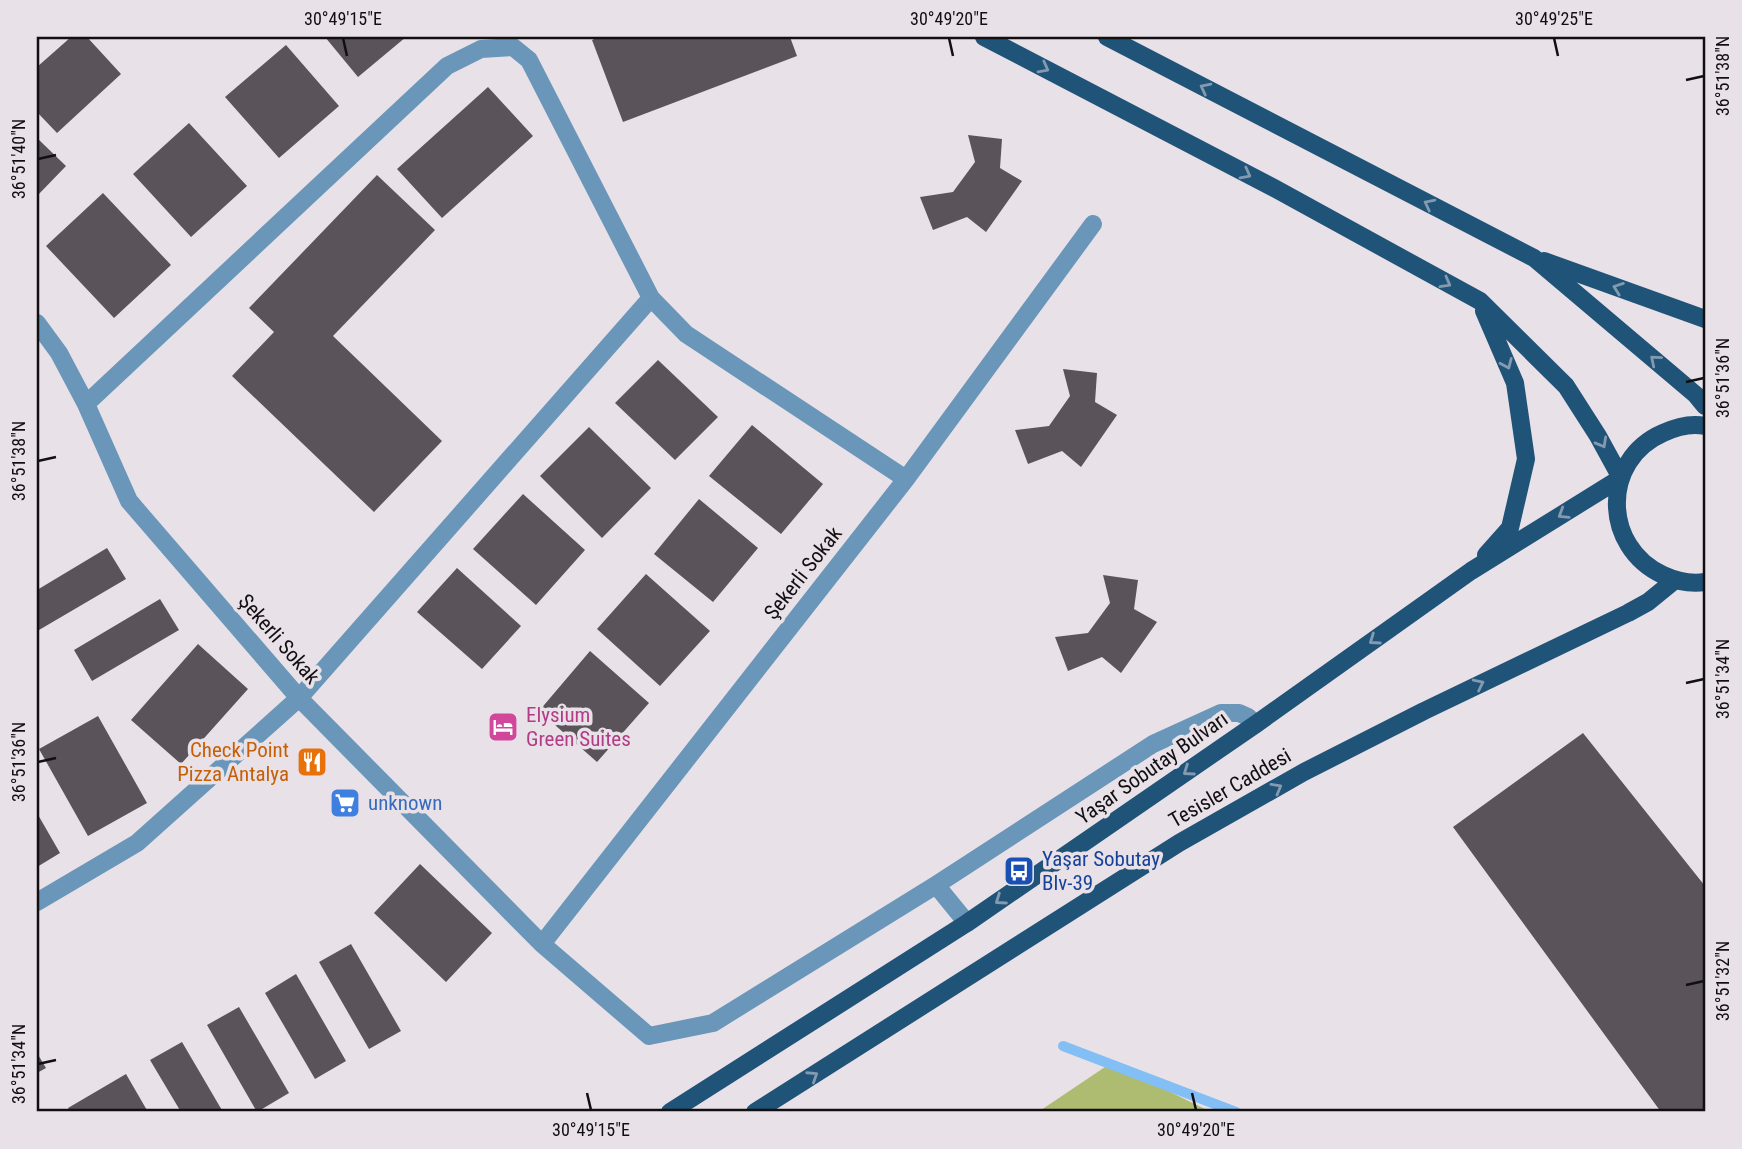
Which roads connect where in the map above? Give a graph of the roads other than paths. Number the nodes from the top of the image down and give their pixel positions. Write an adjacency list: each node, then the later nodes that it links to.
1 (984, 37): 6 (main road, one-way to 6)
2 (1107, 37): 4 (main road, one-way to 2)
3 (1093, 224): 13 (street, Şekerli Sokak)
4 (1534, 258): 7 (main road, one-way to 4); 10 (main road, one-way to 4)
5 (651, 298): 9 (street); 13 (street); 17 (street)
6 (1480, 301): 12 (main road, one-way to 12); 14 (main road, one-way to 14)
7 (1705, 319)
8 (37, 323): 9 (street, Şekerli Sokak)
9 (86, 404): 17 (street, Şekerli Sokak)
10 (1705, 406)
11 (1705, 426): 12 (main road)
12 (1621, 478): 14 (main road, Yaşar Sobutay Bulvarı, one-way to 14); 15 (main road)
13 (906, 479): 22 (street, Şekerli Sokak)
14 (1471, 571): 18 (main road, Yaşar Sobutay Bulvarı, one-way to 18)
15 (1675, 580): 16 (main road); 24 (main road, Tesisler Caddesi, one-way to 15)
16 (1705, 582)
17 (299, 698): 20 (street); 22 (street, Şekerli Sokak)
18 (1256, 724): 19 (street, Şekerli Sokak); 21 (main road, Yaşar Sobutay Bulvarı, one-way to 21)
19 (936, 885): 21 (street); 22 (street, Şekerli Sokak)
20 (37, 902)
21 (967, 923): 23 (main road, Yaşar Sobutay Bulvarı)
22 (542, 944)
23 (670, 1112)
24 (755, 1112)

